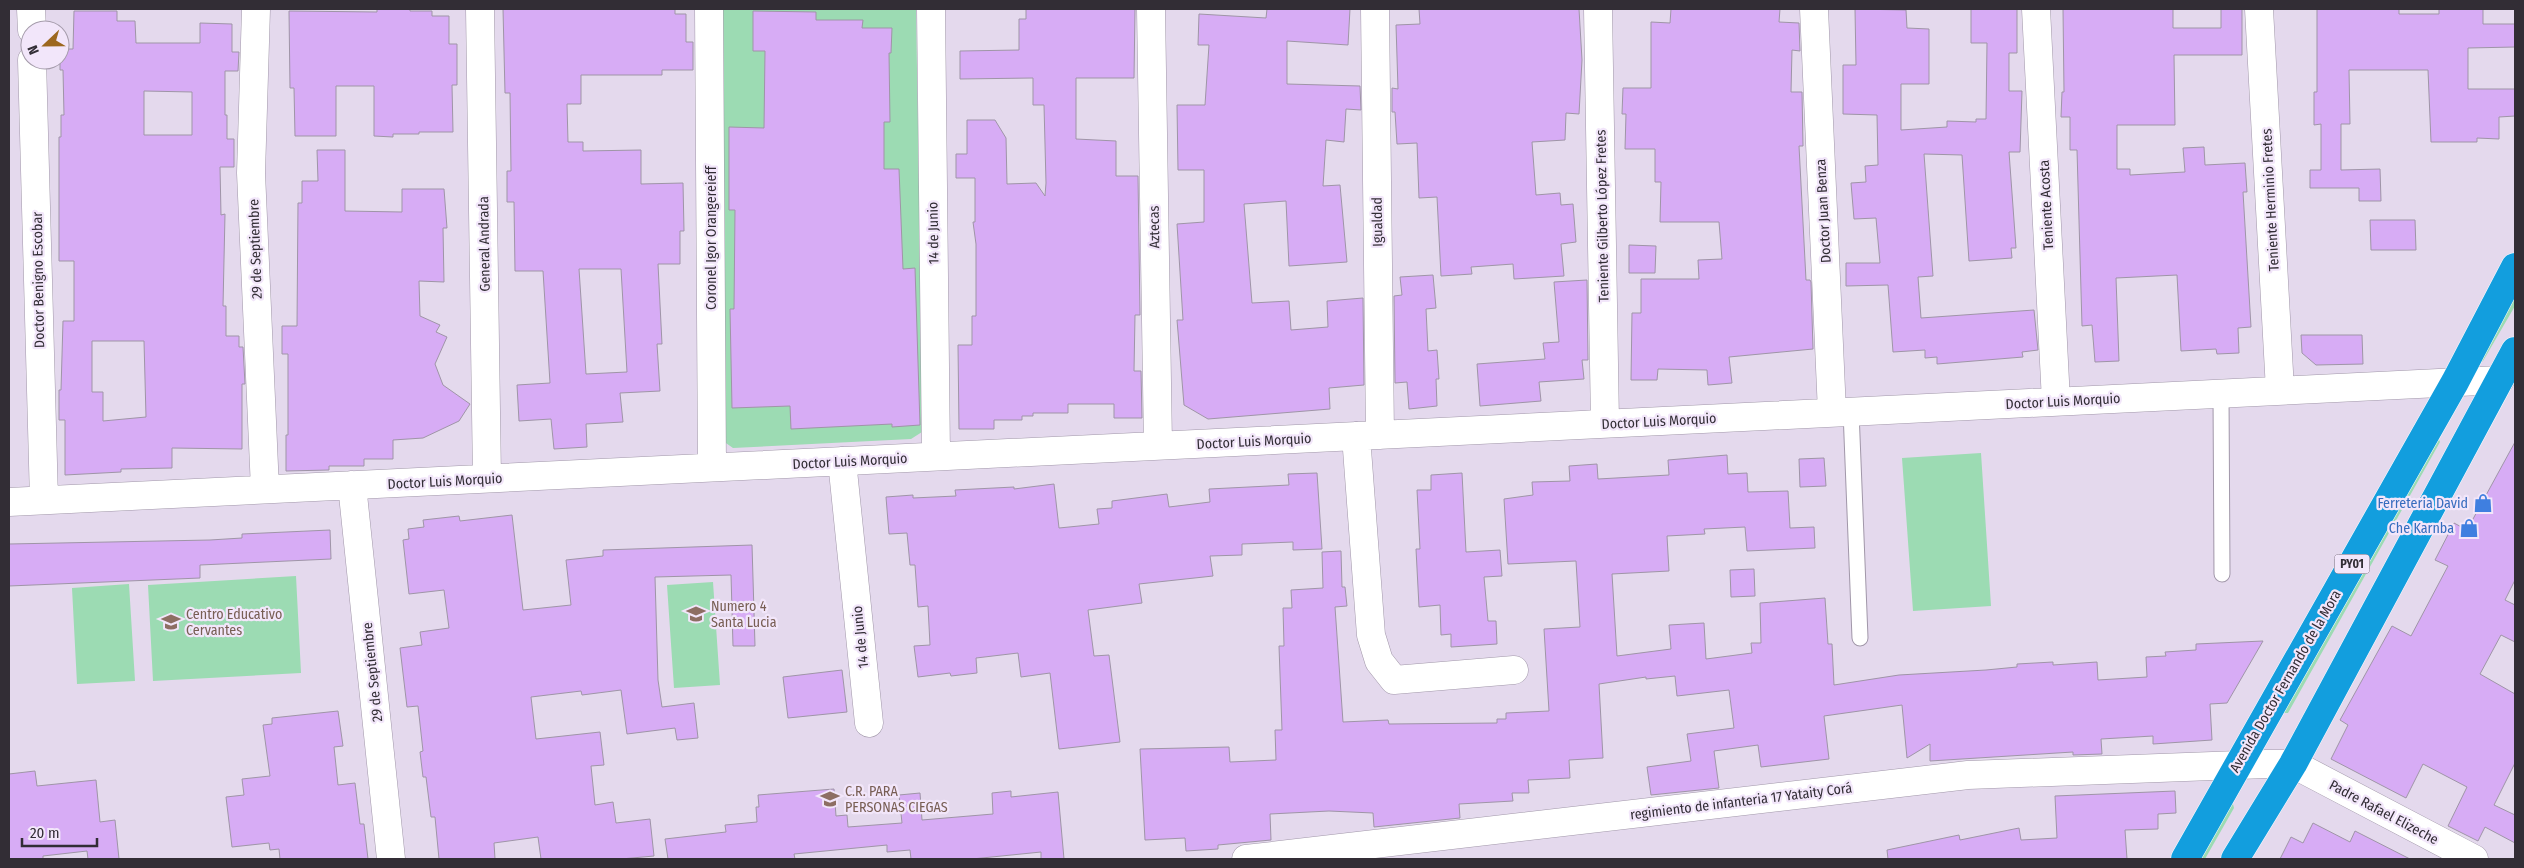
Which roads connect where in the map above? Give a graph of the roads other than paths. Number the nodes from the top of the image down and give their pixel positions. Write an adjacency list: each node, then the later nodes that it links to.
1 (256, 9): 28 (street, 29 de Septiembre)
2 (480, 9): 26 (street, General Andrada)
3 (710, 9): 25 (street, Coronel Igor Orangereieff)
4 (931, 9): 23 (street, 14 de Junio)
5 (1151, 9): 22 (street, Aztecas)
6 (1375, 9): 21 (street, Igualdad)
7 (1598, 9): 20 (street, Teniente Gilberto López Fretes)
8 (1814, 9): 19 (street, Doctor Juan Benza)
9 (2036, 9): 18 (street, Teniente Acosta)
10 (2259, 9): 16 (street, Teniente Herminio Fretes)
11 (32, 70): 29 (street, Doctor Benigno Escobar)
12 (2515, 267): 15 (highway, Avenida Doctor Fernando de la Mora / PY01)
13 (2515, 350): 14 (highway)
14 (2500, 380): 15 (street, Doctor Luis Morquio); 36 (highway)
15 (2455, 382): 16 (street, Doctor Luis Morquio); 35 (highway, Avenida Doctor Fernando de la Mora / PY01)
16 (2280, 390): 17 (street, Doctor Luis Morquio)
17 (2221, 394): 18 (street, Doctor Luis Morquio); 31 (lane)
18 (2056, 401): 19 (street, Doctor Luis Morquio)
19 (1842, 412): 20 (street, Doctor Luis Morquio); 32 (lane, Doctor Juan Benza)
20 (1605, 424): 21 (street, Doctor Luis Morquio)
21 (1368, 435): 22 (street, Doctor Luis Morquio); 33 (street, Igualdad)
22 (1158, 446): 23 (street, Doctor Luis Morquio)
23 (936, 456): 24 (street, Doctor Luis Morquio)
24 (842, 461): 25 (street, Doctor Luis Morquio); 34 (street, 14 de Junio)
25 (712, 468): 26 (street, Doctor Luis Morquio)
26 (487, 478): 27 (street, Doctor Luis Morquio)
27 (352, 485): 28 (street, Doctor Luis Morquio); 38 (street, 29 de Septiembre)
28 (264, 489): 29 (street, Doctor Luis Morquio)
29 (44, 500): 30 (street, Doctor Luis Morquio)
30 (9, 502)
31 (2222, 574)
32 (1860, 638)
33 (1514, 670)
34 (870, 723)
35 (2238, 764): 36 (street, regimiento de infanteria 17 Yataity Corá); 37 (street, regimiento de infanteria 17 Yataity Corá); 40 (highway, Avenida Doctor Fernando de la Mora / PY01)
36 (2293, 764): 41 (highway); 42 (street, Padre Rafael Elizeche)
37 (1401, 850): 39 (street, regimiento de infanteria 17 Yataity Corá)
38 (391, 859)
39 (1246, 859)
40 (2185, 859)
41 (2235, 859)
42 (2474, 859)

